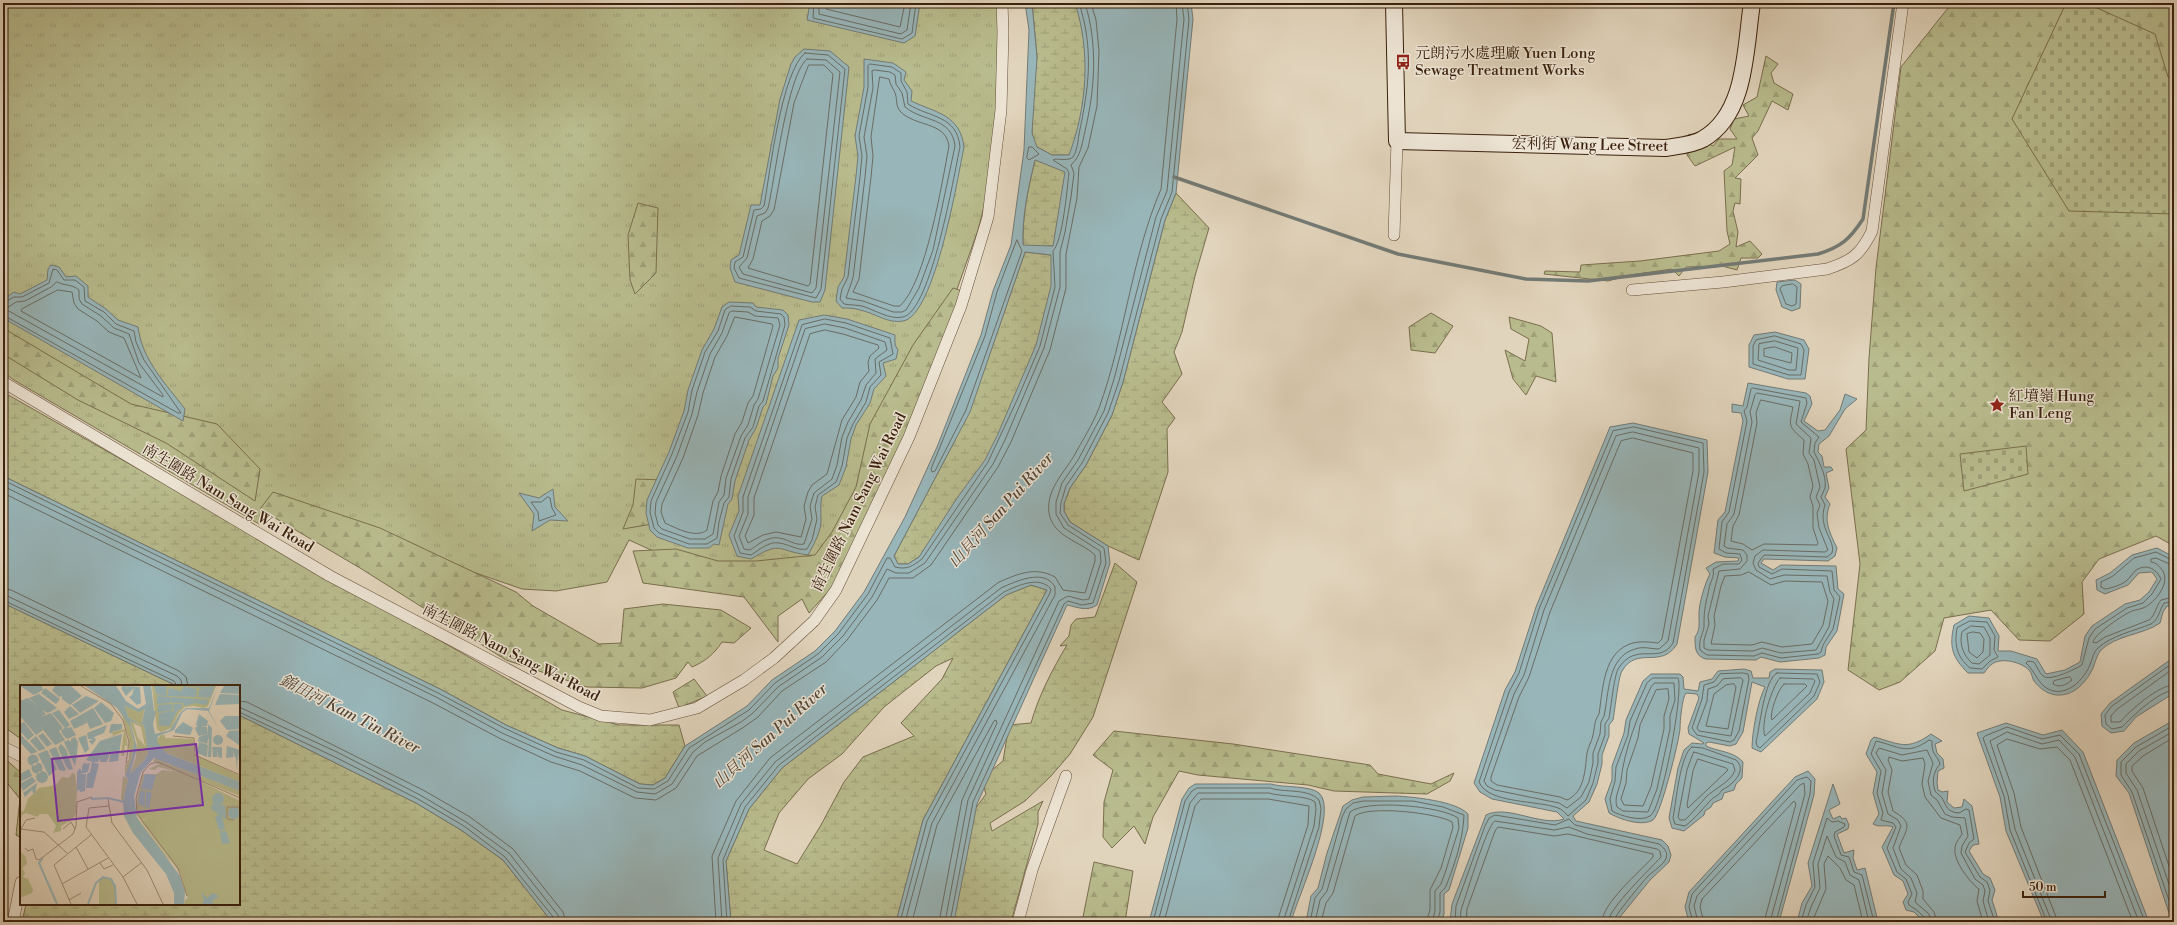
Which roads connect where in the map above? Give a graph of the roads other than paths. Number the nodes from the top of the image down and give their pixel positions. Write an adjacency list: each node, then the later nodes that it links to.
1 (1002, 3): 8 (street, 南生圍路 Nam Sang Wai Road)
2 (1394, 3): 5 (street)
3 (1752, 3): 5 (street, 宏利街 Wang Lee Street)
4 (1903, 3): 7 (street)
5 (1397, 141): 6 (street)
6 (1394, 235)
7 (1632, 290)
8 (3, 382)
9 (3, 746): 10 (street)
10 (20, 755)
11 (1066, 776): 14 (street)
12 (20, 887): 13 (street)
13 (13, 922)
14 (1018, 922)

